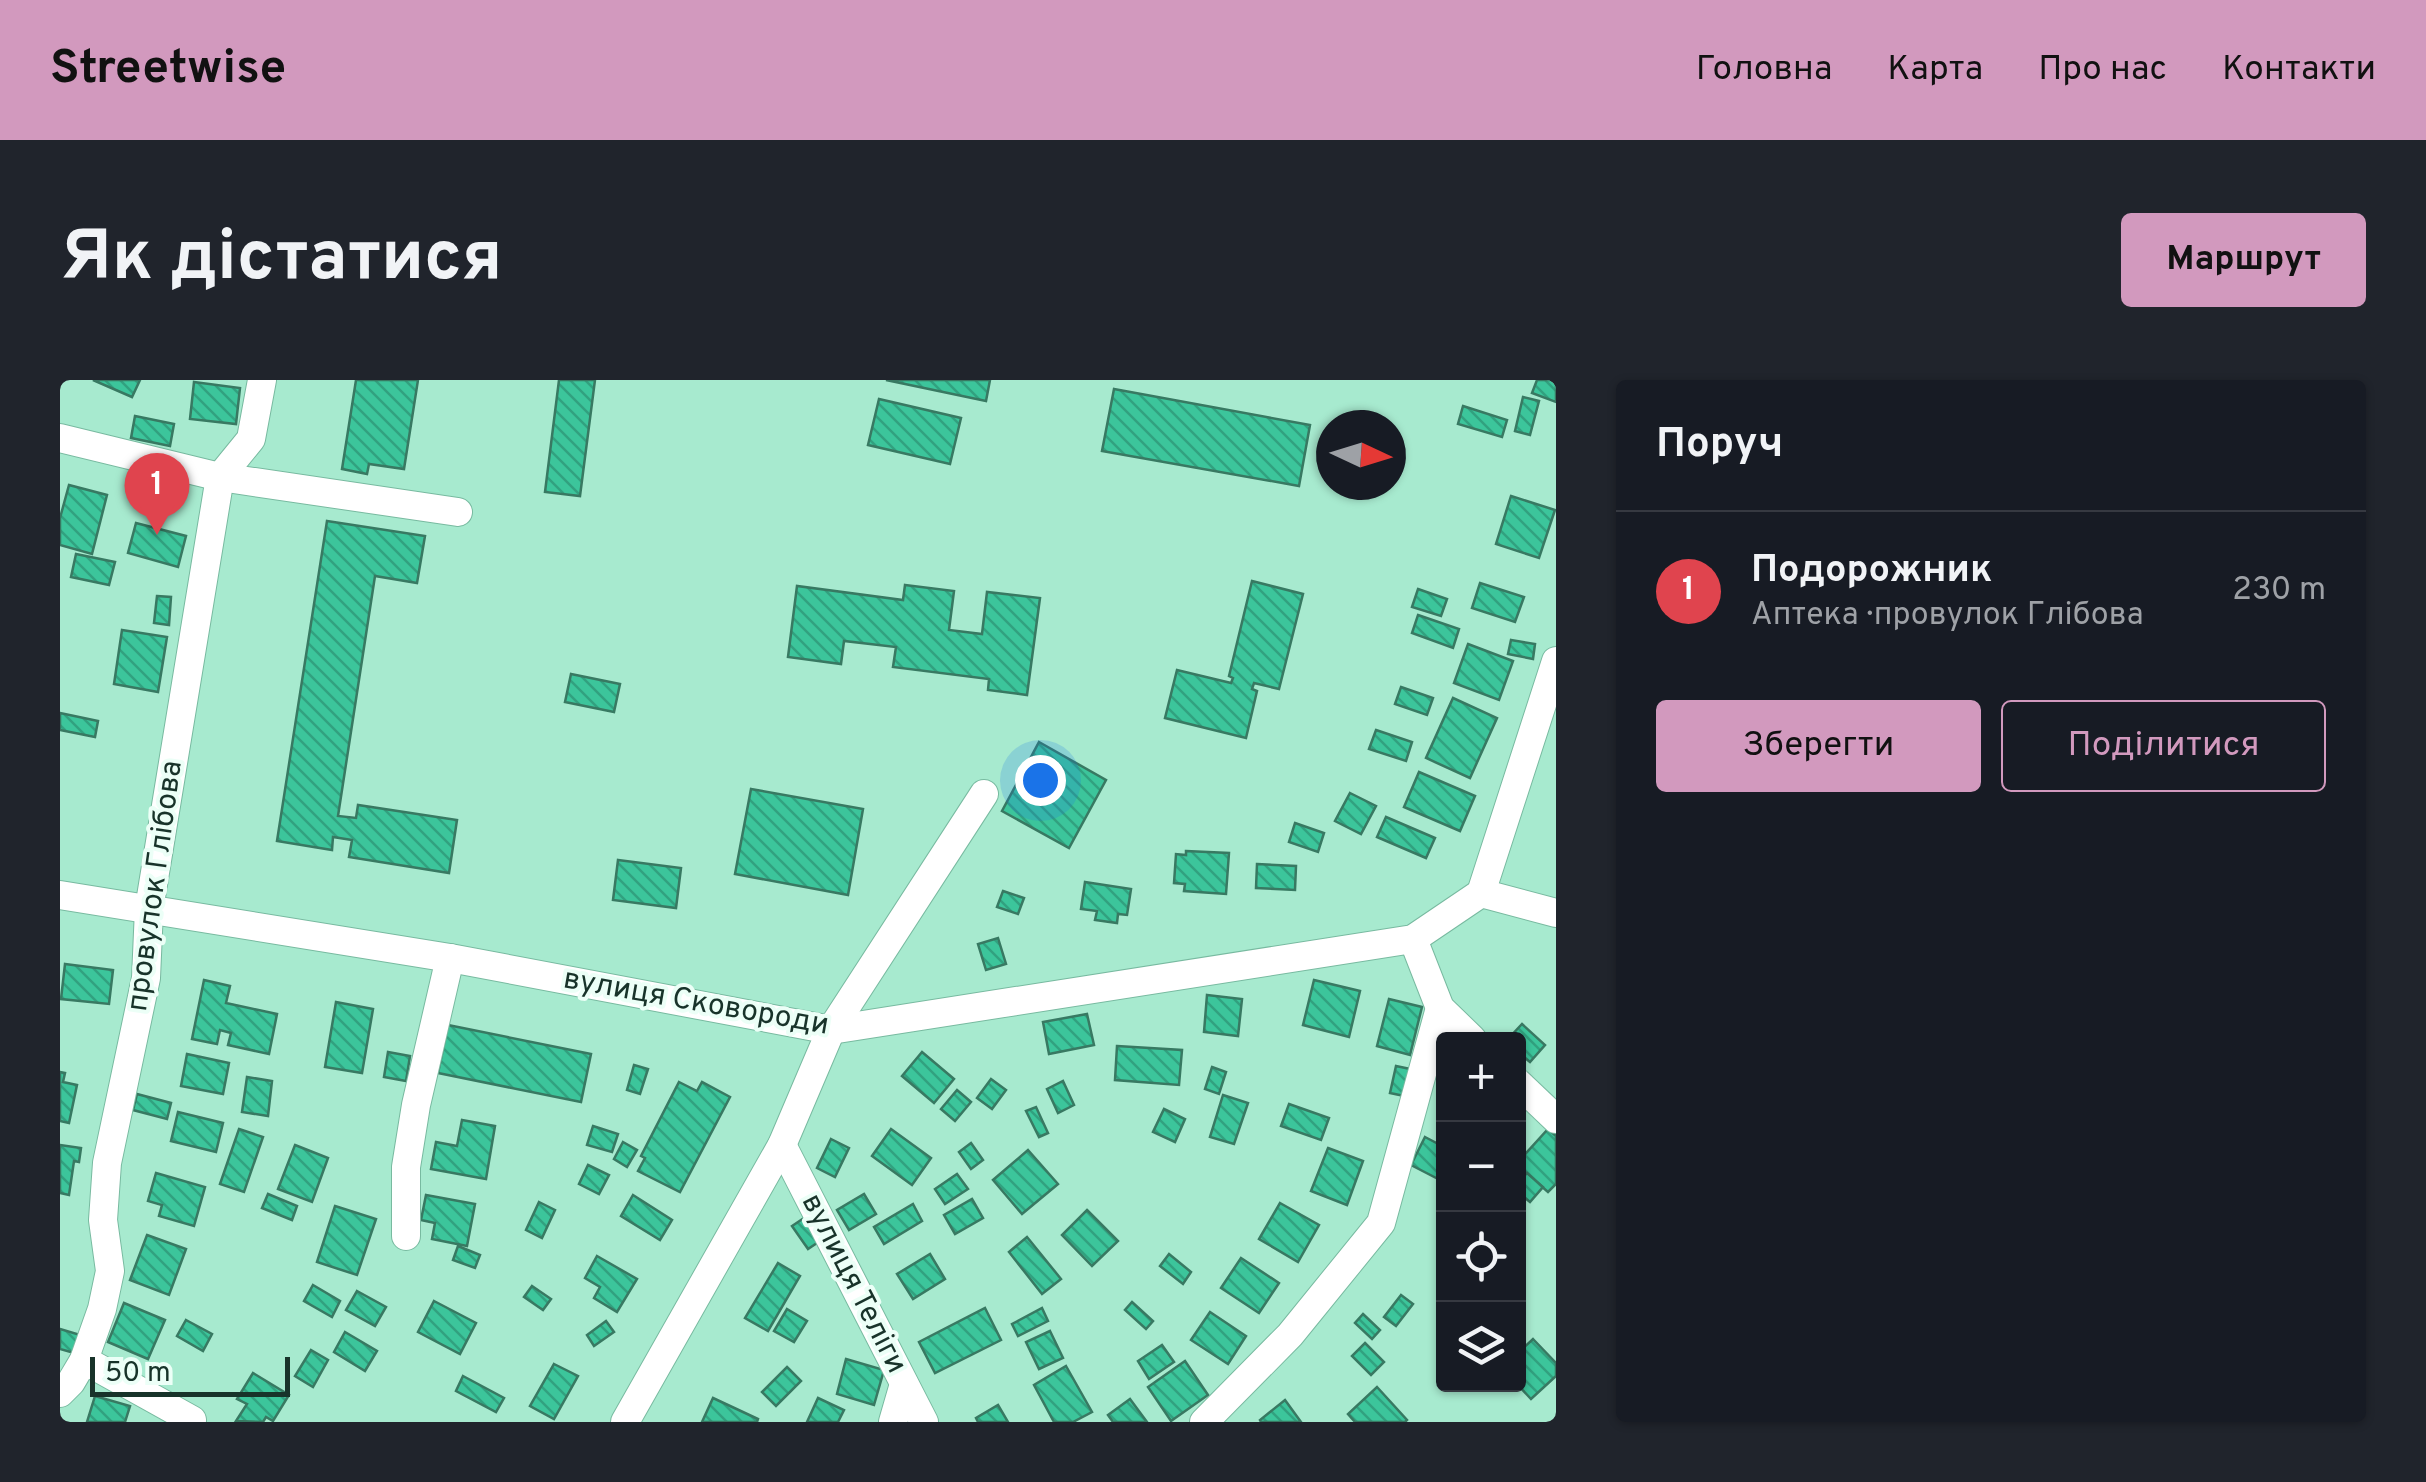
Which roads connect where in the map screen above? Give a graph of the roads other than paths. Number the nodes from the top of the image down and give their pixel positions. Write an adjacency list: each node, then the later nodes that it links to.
1 (262, 380): 3 (street, провулок Глібова)
2 (60, 438): 3 (street)
3 (220, 477): 4 (street); 9 (street, провулок Глібова)
4 (458, 512)
5 (1556, 661): 7 (street)
6 (984, 794): 14 (street)
7 (1482, 893): 10 (street); 11 (street, вулиця Сковороди)
8 (60, 895): 9 (street, вулиця Сковороди)
9 (149, 910): 12 (street, вулиця Сковороди); 20 (street, провулок Глібова)
10 (1556, 913)
11 (1413, 938): 13 (street); 14 (street, вулиця Сковороди)
12 (450, 958): 14 (street, вулиця Сковороди); 19 (street)
13 (1440, 1008): 15 (street); 27 (street)
14 (832, 1030): 18 (street)
15 (1464, 1032)
16 (1526, 1091): 17 (street)
17 (1556, 1119)
18 (782, 1145): 21 (street, вулиця Теліги); 24 (street)
19 (406, 1236)
20 (84, 1360): 22 (street, провулок Глібова); 23 (street)
21 (904, 1384): 25 (street); 26 (street, вулиця Теліги)
22 (60, 1392)
23 (192, 1420)
24 (625, 1422)
25 (893, 1422)
26 (924, 1422)
27 (1204, 1422)

